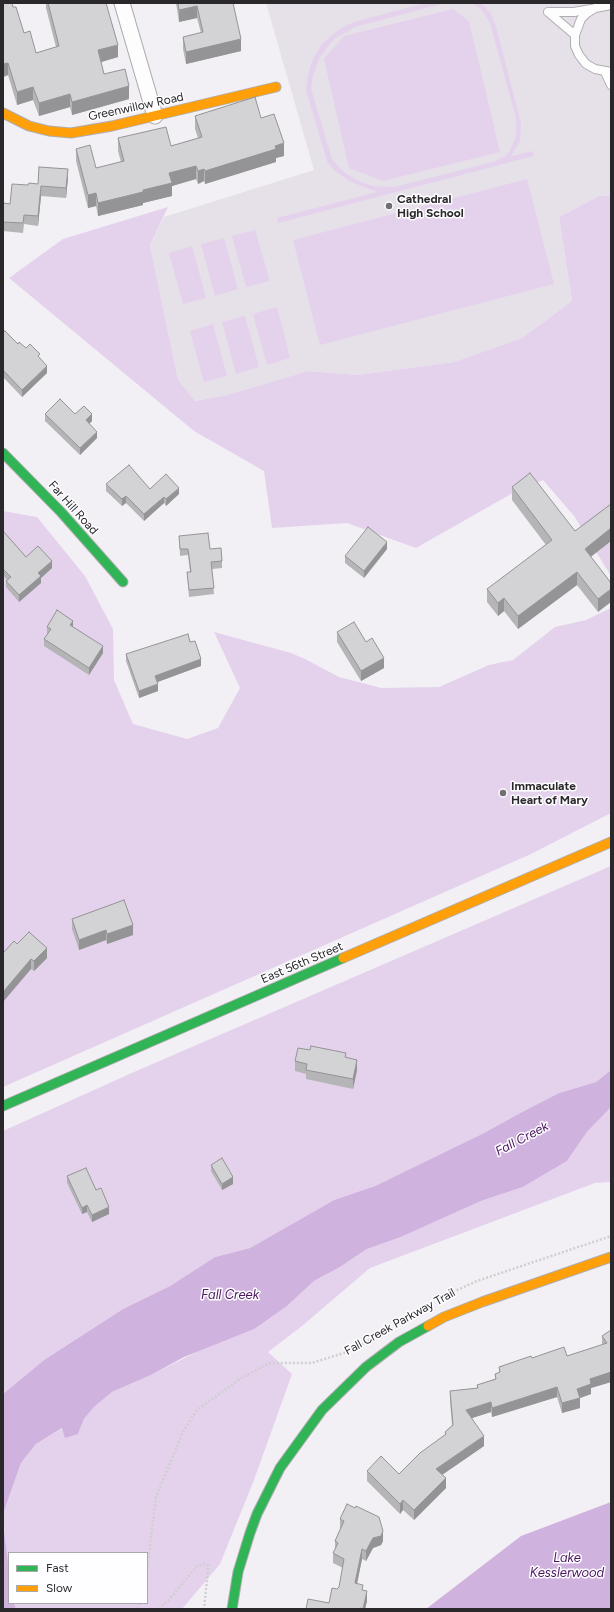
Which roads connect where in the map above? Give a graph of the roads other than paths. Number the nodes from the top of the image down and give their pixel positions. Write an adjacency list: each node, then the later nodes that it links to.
1 (122, 3): 9 (street)
2 (611, 5): 3 (lane)
3 (595, 8): 4 (lane); 4 (lane)
4 (575, 35): 5 (lane)
5 (608, 72): 6 (lane)
6 (611, 85)
7 (276, 87): 9 (street, Greenwillow Road)
8 (3, 113): 9 (street, Greenwillow Road)
9 (155, 116)
10 (3, 453): 11 (street, Far Hill Road)
11 (123, 582)
12 (611, 842): 13 (street, East 56th Street)
13 (3, 1106)
14 (611, 1258): 15 (street)
15 (232, 1609)

